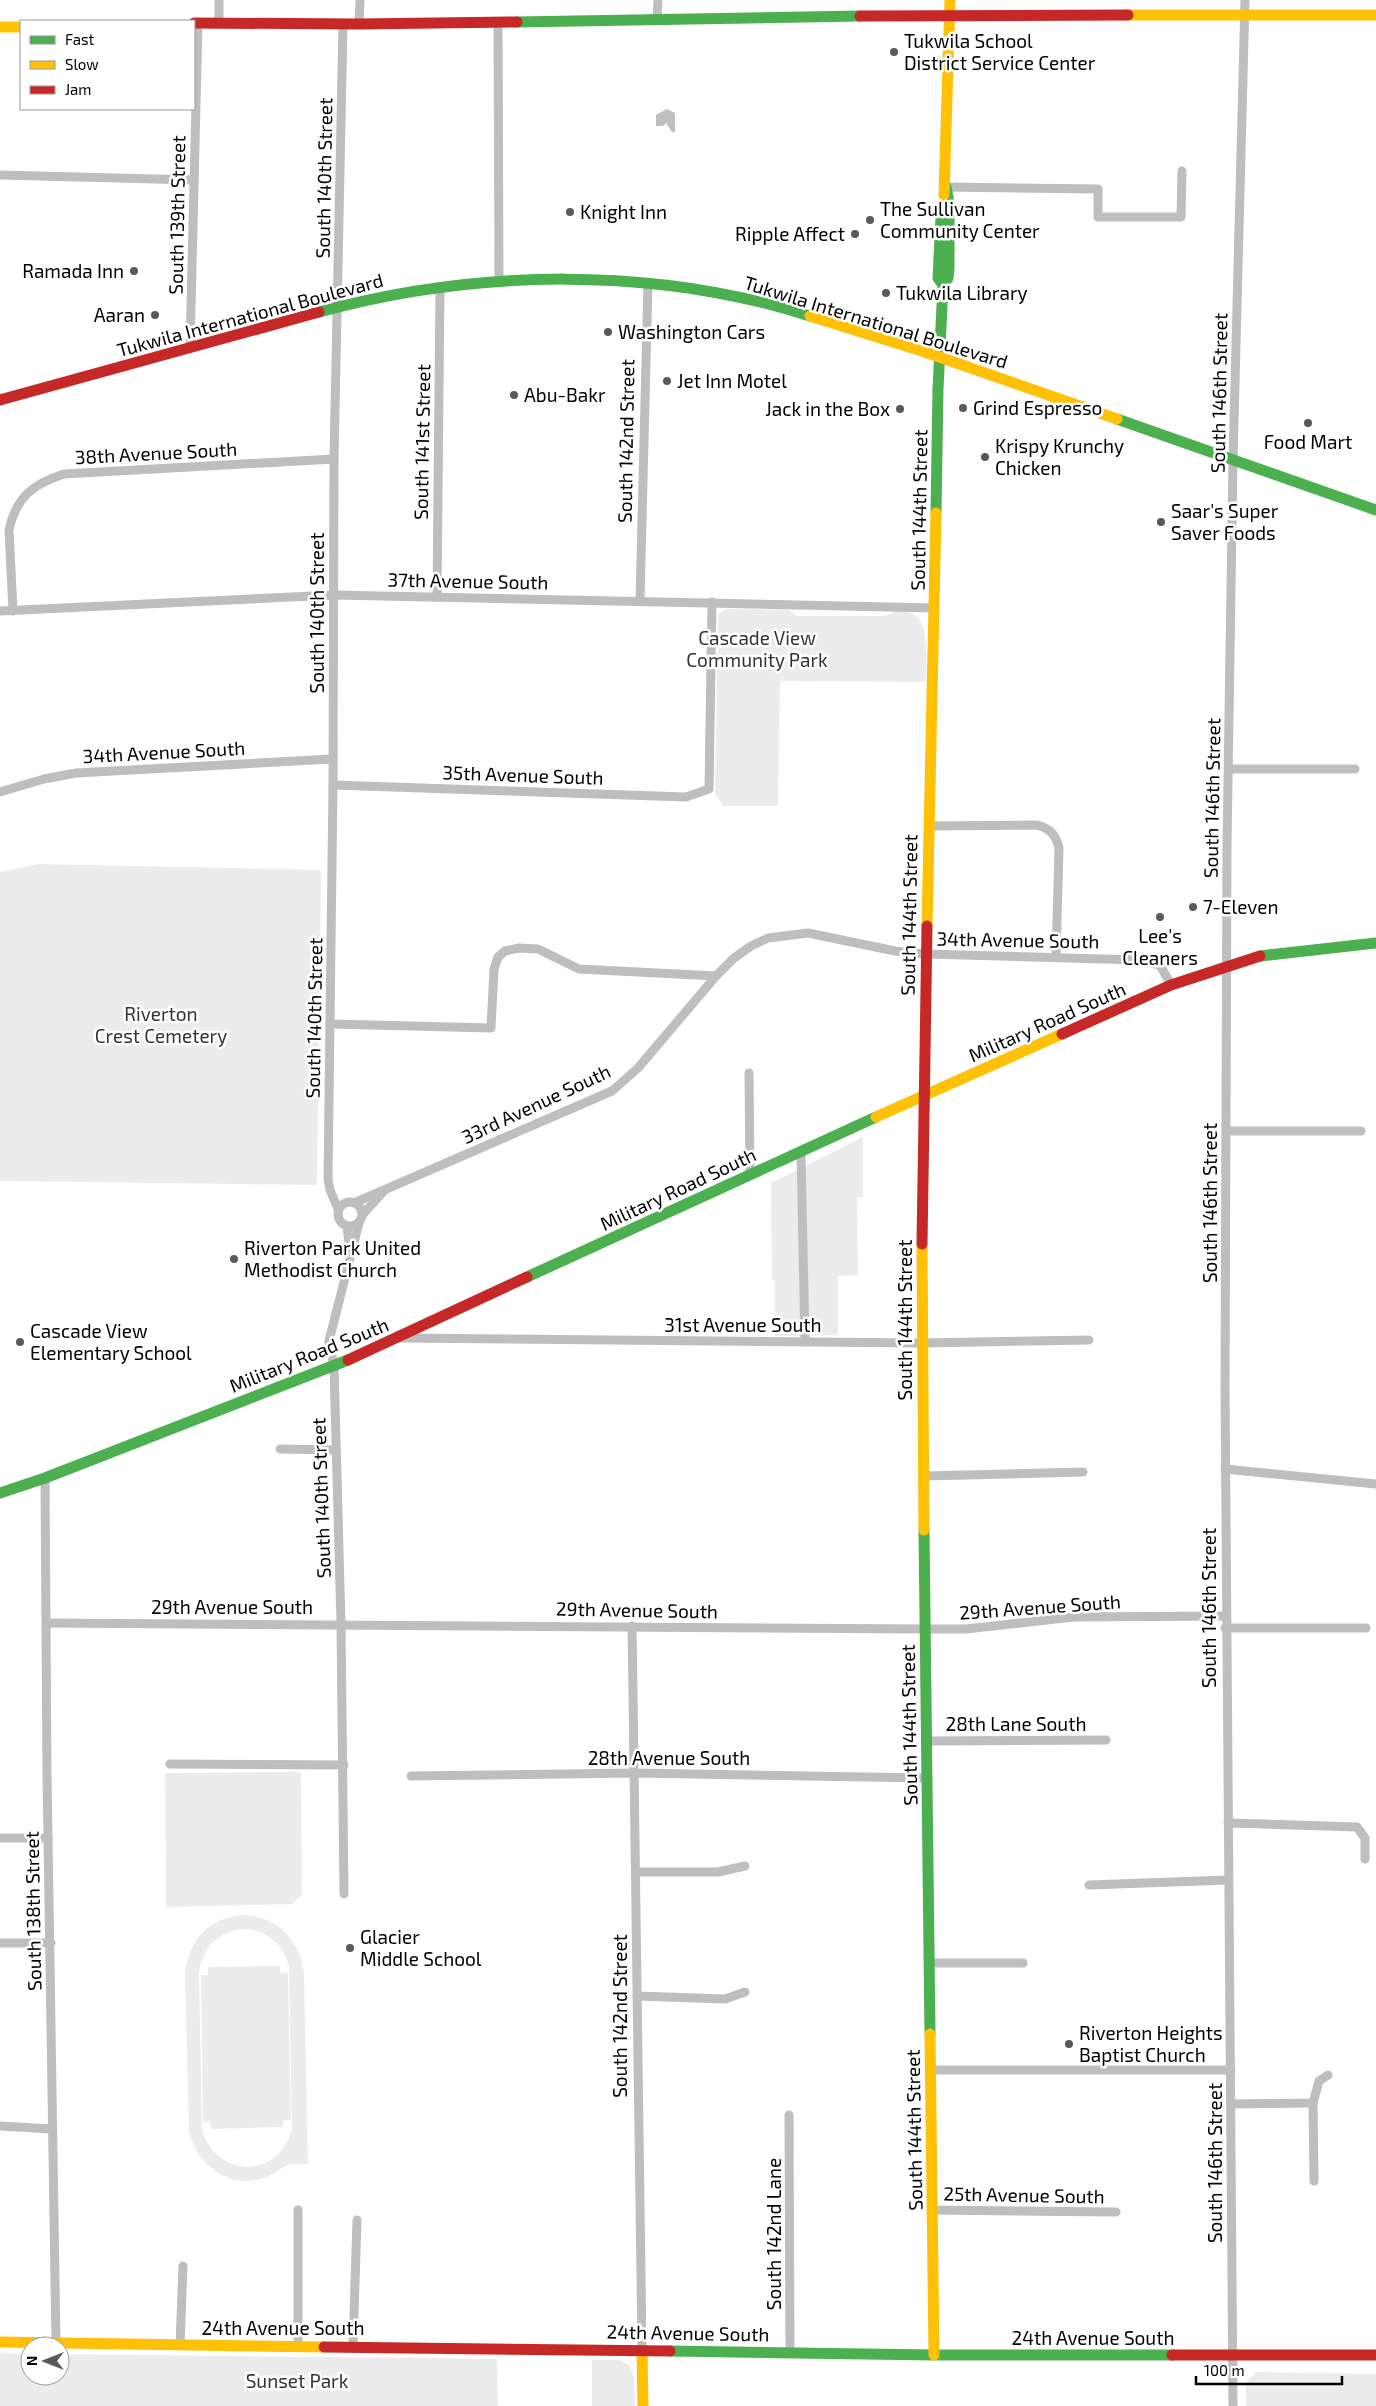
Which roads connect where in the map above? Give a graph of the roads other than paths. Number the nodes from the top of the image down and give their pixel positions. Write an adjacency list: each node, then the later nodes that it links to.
1 (219, 0): 12 (street)
2 (360, 0): 14 (street)
3 (658, 0): 9 (street)
4 (950, 0): 7 (street, South 144th Street)
5 (1245, 0): 8 (street, South 146th Street)
6 (1376, 15): 8 (street)
7 (950, 16): 8 (street); 9 (street); 22 (street, South 144th Street)
8 (1244, 16): 31 (street, South 146th Street)
9 (657, 19): 10 (street)
10 (498, 22): 14 (street); 23 (street)
11 (196, 23): 12 (street); 17 (street, South 139th Street)
12 (219, 23): 13 (street)
13 (343, 24): 14 (street); 26 (street, South 140th Street)
14 (360, 24)
15 (0, 27): 16 (street)
16 (20, 27)
17 (195, 102)
18 (195, 110): 21 (street, South 139th Street)
19 (1182, 171): 22 (street)
20 (0, 175): 21 (street)
21 (194, 180): 27 (street, South 139th Street)
22 (946, 187): 28 (street, South 144th Street)
23 (499, 283): 24 (street, Tukwila International Boulevard); 25 (street, Tukwila International Boulevard)
24 (648, 283): 28 (street, Tukwila International Boulevard); 35 (street, South 142nd Street)
25 (440, 287): 26 (street, Tukwila International Boulevard); 34 (street, South 141st Street)
26 (338, 307): 27 (street, Tukwila International Boulevard); 30 (street, South 140th Street)
27 (190, 348): 29 (street, Tukwila International Boulevard)
28 (940, 357): 31 (street, Tukwila International Boulevard); 37 (street, South 144th Street)
29 (0, 400)
30 (334, 459): 33 (street, South 140th Street); 38 (street, 38th Avenue South)
31 (1233, 460): 32 (street, Tukwila International Boulevard); 41 (street, South 146th Street)
32 (1376, 510)
33 (334, 595): 34 (street, 37th Avenue South); 38 (street, 37th Avenue South); 40 (street, South 140th Street)
34 (437, 597): 35 (street, 37th Avenue South)
35 (640, 600): 36 (street, 37th Avenue South)
36 (712, 602): 37 (street, 37th Avenue South); 43 (street, 35th Avenue South)
37 (935, 608): 45 (street, South 144th Street)
38 (13, 611): 39 (street, 37th Avenue South)
39 (0, 612)
40 (332, 760): 43 (street, South 140th Street); 44 (street, 34th Avenue South)
41 (1229, 769): 42 (street); 49 (street, South 146th Street)
42 (1355, 769)
43 (333, 785): 52 (street, South 140th Street)
44 (0, 792)
45 (929, 826): 47 (street, South 144th Street); 48 (street)
46 (1376, 943): 49 (street, Military Road South)
47 (926, 954): 48 (street, 34th Avenue South); 50 (street, 34th Avenue South); 54 (street, South 144th Street)
48 (1056, 957): 51 (street, 34th Avenue South)
49 (1227, 964): 51 (street, Military Road South); 55 (street, South 146th Street)
50 (716, 976): 52 (street); 59 (street, 33rd Avenue South)
51 (1171, 985): 54 (street, Military Road South)
52 (331, 1024): 61 (street, South 140th Street)
53 (749, 1073): 58 (street)
54 (923, 1098): 57 (street, Military Road South); 68 (street, South 144th Street)
55 (1226, 1131): 56 (street); 72 (street, South 146th Street)
56 (1362, 1131)
57 (801, 1152): 58 (street, Military Road South); 67 (street)
58 (750, 1174): 65 (street, Military Road South)
59 (387, 1188): 60 (street, 33rd Avenue South); 62 (street, 33rd Avenue South)
60 (354, 1202): 61 (street); 62 (street)
61 (340, 1204): 63 (street)
62 (361, 1218): 63 (street); 64 (street, South 140th Street)
63 (347, 1226): 64 (street, South 140th Street)
64 (350, 1253): 69 (street, South 140th Street)
65 (396, 1338): 67 (street, 31st Avenue South); 69 (street, Military Road South)
66 (1089, 1340): 68 (street, 31st Avenue South)
67 (805, 1342): 68 (street, 31st Avenue South)
68 (922, 1343): 74 (street, South 144th Street)
69 (334, 1366): 71 (street, South 140th Street); 75 (street, Military Road South)
70 (280, 1449): 71 (street)
71 (336, 1450): 80 (street, South 140th Street)
72 (1225, 1470): 76 (street); 78 (street, South 146th Street)
73 (1083, 1472): 74 (street)
74 (924, 1476): 84 (street, South 144th Street)
75 (46, 1478): 77 (street, Military Road South); 79 (street, South 138th Street)
76 (1376, 1484)
77 (0, 1494)
78 (1225, 1616): 82 (street, South 146th Street); 84 (street, 29th Avenue South)
79 (47, 1623): 80 (street, 29th Avenue South); 94 (street, South 138th Street)
80 (341, 1624): 81 (street, 29th Avenue South); 88 (street, South 140th Street)
81 (632, 1626): 84 (street, 29th Avenue South); 89 (street, South 142nd Street)
82 (1225, 1628): 83 (street); 92 (street, South 146th Street)
83 (1366, 1628)
84 (926, 1629): 86 (street, South 144th Street)
85 (1106, 1740): 86 (street, 28th Lane South)
86 (927, 1741): 91 (street, South 144th Street)
87 (170, 1764): 88 (street)
88 (344, 1765): 100 (street, South 140th Street)
89 (635, 1773): 90 (street, 28th Avenue South); 91 (street, 28th Avenue South); 97 (street, South 142nd Street)
90 (411, 1776)
91 (927, 1778): 103 (street, South 144th Street)
92 (1228, 1823): 95 (street); 98 (street, South 146th Street)
93 (0, 1838): 94 (street)
94 (48, 1838): 102 (street, South 138th Street)
95 (1365, 1858)
96 (746, 1866): 97 (street)
97 (637, 1872): 106 (street, South 142nd Street)
98 (1228, 1880): 99 (street); 108 (street, South 146th Street)
99 (1089, 1885)
100 (344, 1894)
101 (0, 1943): 102 (street)
102 (51, 1943): 114 (street, South 138th Street)
103 (929, 1963): 104 (street); 107 (street, South 144th Street)
104 (1023, 1963)
105 (746, 1992): 106 (street)
106 (636, 1996): 128 (street, South 142nd Street)
107 (931, 2070): 108 (street); 117 (street, South 144th Street)
108 (1231, 2070): 111 (street, South 146th Street)
109 (1328, 2075): 110 (street)
110 (1313, 2103): 111 (street); 115 (street)
111 (1232, 2104): 131 (street, South 146th Street)
112 (789, 2115): 129 (street, South 142nd Lane)
113 (0, 2126): 114 (street)
114 (52, 2129): 121 (street, South 138th Street)
115 (1314, 2181)
116 (298, 2210): 126 (street)
117 (932, 2210): 118 (street, 25th Avenue South); 130 (street, South 144th Street)
118 (1116, 2212)
119 (357, 2220): 127 (street)
120 (182, 2266): 125 (street)
121 (56, 2336)
122 (0, 2342): 123 (street, 24th Avenue South)
123 (20, 2342)
124 (70, 2343): 125 (street, 24th Avenue South)
125 (180, 2345): 126 (street, 24th Avenue South)
126 (298, 2346): 127 (street, 24th Avenue South)
127 (353, 2346): 128 (street, 24th Avenue South)
128 (642, 2350): 129 (street, 24th Avenue South); 133 (street, South 142nd Street)
129 (790, 2353): 130 (street, 24th Avenue South)
130 (934, 2355): 131 (street, 24th Avenue South)
131 (1233, 2355): 132 (street, 24th Avenue South); 134 (street, South 146th Street)
132 (1376, 2355)
133 (643, 2406)
134 (1233, 2406)

